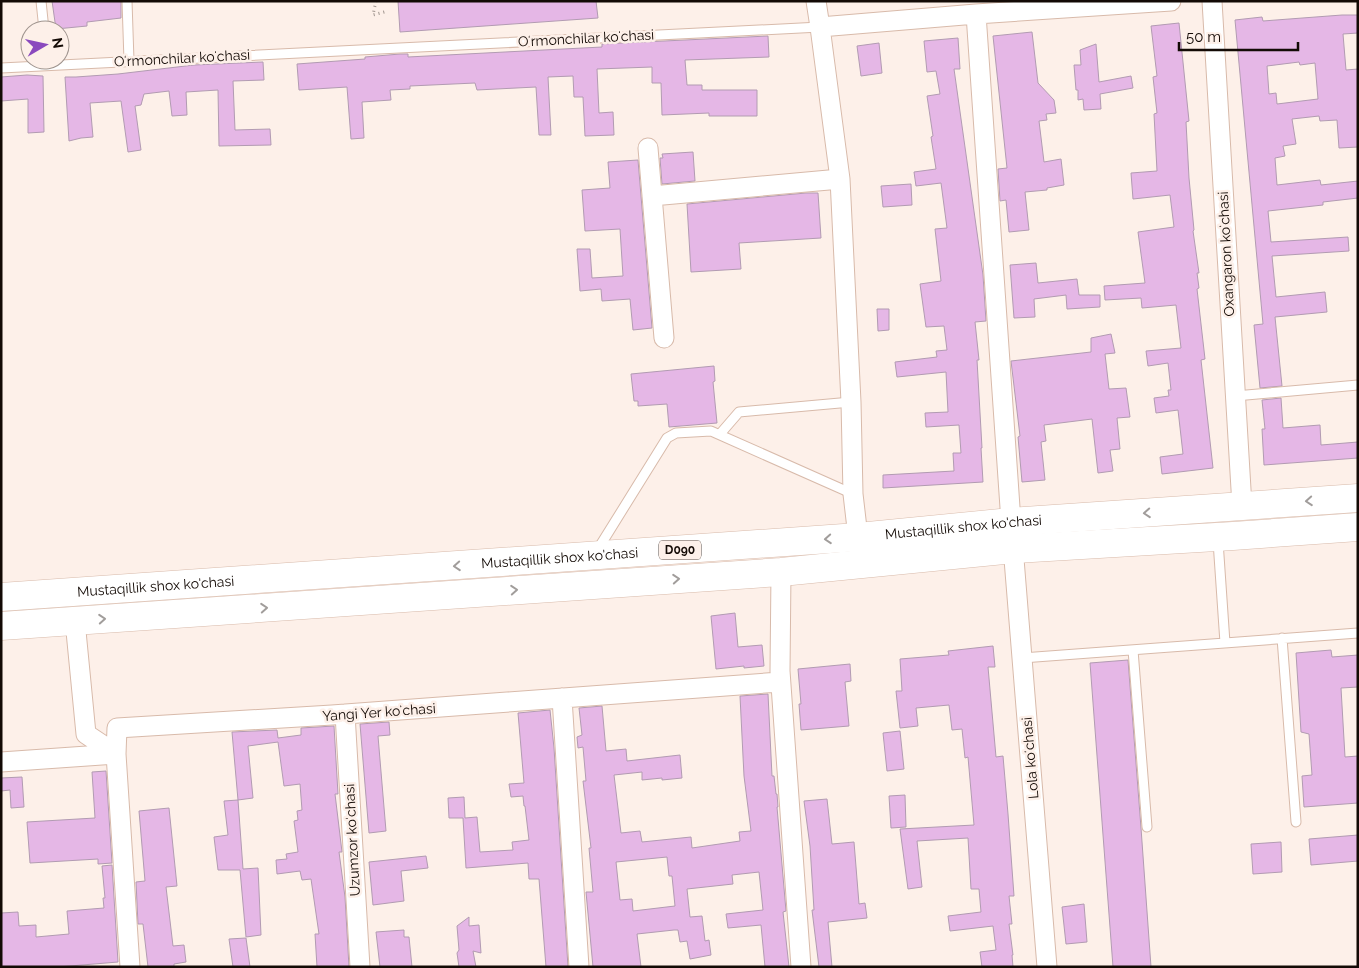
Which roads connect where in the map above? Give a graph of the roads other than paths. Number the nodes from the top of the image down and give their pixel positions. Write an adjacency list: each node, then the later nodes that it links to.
1 (41, 1): 7 (lane)
2 (126, 1): 9 (lane)
3 (816, 1): 8 (street)
4 (1171, 1): 6 (street, Oʻrmonchilar koʻchasi)
5 (1212, 1): 18 (street, Oxangaron koʻchasi)
6 (976, 14): 8 (street, Oʻrmonchilar koʻchasi); 24 (street, Lola koʻchasi)
7 (43, 20)
8 (820, 27): 9 (lane, Oʻrmonchilar koʻchasi); 14 (street)
9 (129, 61): 10 (lane, Oʻrmonchilar koʻchasi)
10 (70, 62)
11 (20, 66): 12 (lane, Oʻrmonchilar koʻchasi)
12 (1, 68)
13 (648, 148): 15 (street)
14 (840, 179): 15 (street); 19 (street)
15 (652, 196): 16 (street)
16 (664, 338)
17 (1358, 385): 18 (lane)
18 (1235, 396): 23 (street, Oxangaron koʻchasi)
19 (851, 402): 20 (lane); 21 (street)
20 (720, 434): 21 (lane); 29 (lane)
21 (854, 494): 26 (street)
22 (1358, 498): 23 (main road, Mustaqillik shox ko'chasi / D090, one-way to 23)
23 (1242, 506): 24 (main road, Mustaqillik shox ko'chasi / D090, one-way to 24)
24 (1011, 522): 26 (main road, Mustaqillik shox ko'chasi / D090); 28 (street, Lola koʻchasi)
25 (1358, 527): 27 (main road, Mustaqillik shox ko'chasi / D090)
26 (858, 537): 29 (main road, Mustaqillik shox ko'chasi / D090, one-way to 29)
27 (1217, 537): 28 (main road, Mustaqillik shox ko'chasi / D090); 38 (lane)
28 (1014, 549): 30 (main road, Mustaqillik shox ko'chasi / D090); 40 (street, Lola koʻchasi)
29 (594, 556): 31 (main road, Mustaqillik shox ko'chasi / D090, one-way to 31)
30 (781, 572): 33 (main road, Mustaqillik shox ko'chasi / D090, one-way to 30); 41 (street)
31 (349, 573): 32 (main road, Mustaqillik shox ko'chasi / D090); 33 (main road)
32 (1, 598)
33 (351, 602): 34 (main road, Mustaqillik shox ko'chasi / D090, one-way to 33)
34 (75, 621): 35 (main road, Mustaqillik shox ko'chasi / D090); 44 (street)
35 (1, 626)
36 (1358, 633): 37 (lane)
37 (1282, 638): 38 (lane); 46 (lane)
38 (1225, 643): 39 (lane)
39 (1133, 650): 40 (lane); 47 (lane)
40 (1022, 658): 52 (street, Lola koʻchasi)
41 (780, 682): 42 (street, Yangi Yer koʻchasi); 51 (street)
42 (562, 698): 43 (street, Yangi Yer koʻchasi); 50 (street)
43 (345, 714): 44 (street, Yangi Yer koʻchasi); 49 (street, Uzumzor koʻchasi)
44 (116, 754): 45 (street); 48 (street)
45 (1, 762)
46 (1296, 822)
47 (1147, 827)
48 (130, 967)
49 (360, 967)
50 (579, 967)
51 (801, 967)
52 (1047, 967)

